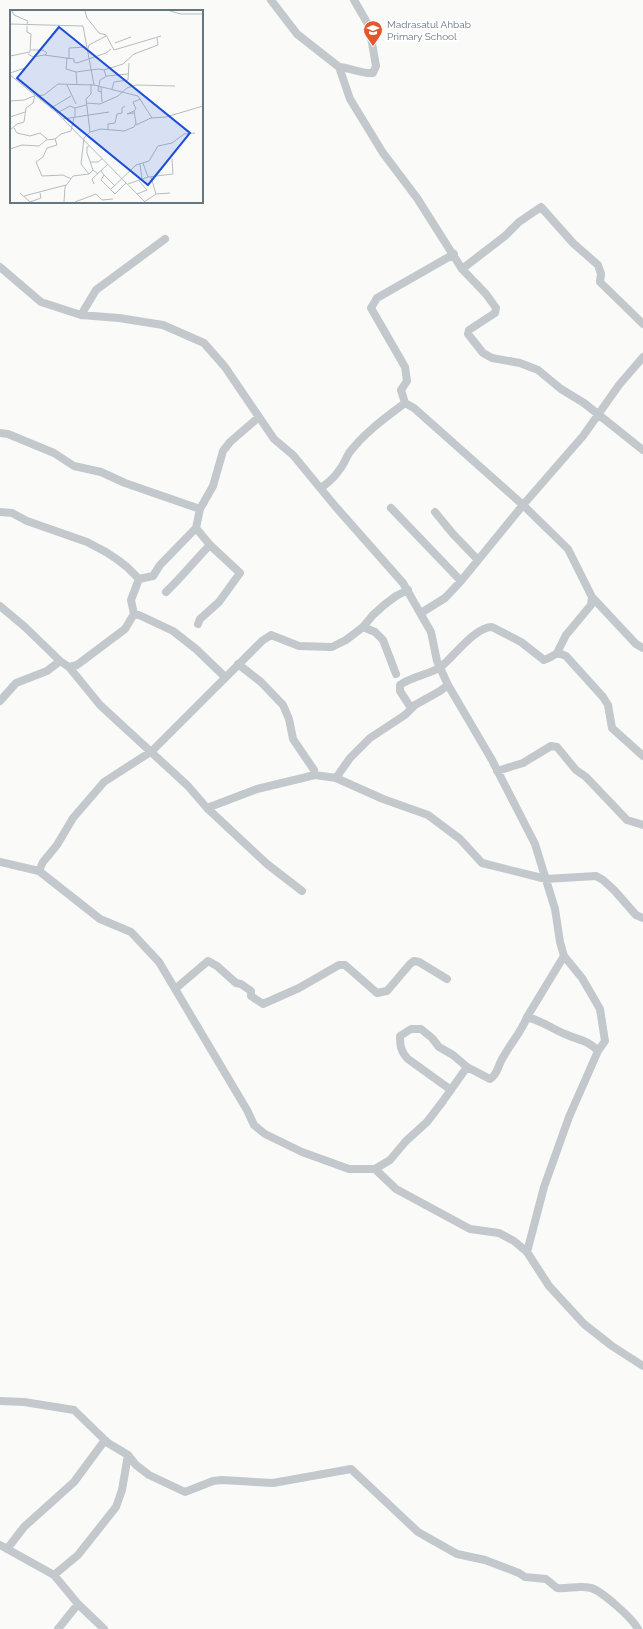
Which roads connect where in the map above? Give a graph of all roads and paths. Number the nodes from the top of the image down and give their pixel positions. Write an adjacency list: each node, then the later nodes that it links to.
1 (271, 0): 3 (street)
2 (354, 0): 3 (street)
3 (339, 66): 5 (street)
4 (165, 239): 8 (street)
5 (454, 254): 7 (street); 11 (street)
6 (0, 267): 8 (street)
7 (462, 269): 9 (street); 12 (street)
8 (81, 315): 13 (street)
9 (643, 324)
10 (642, 362): 12 (street)
11 (405, 403): 16 (street); 17 (street)
12 (598, 414): 15 (street); 17 (street)
13 (259, 417): 16 (street); 19 (street)
14 (0, 433): 19 (street)
15 (643, 450)
16 (320, 488): 27 (street)
17 (523, 505): 24 (street); 29 (street)
18 (391, 508): 26 (street)
19 (200, 509): 22 (street)
20 (0, 512): 25 (street)
21 (435, 512): 24 (street)
22 (196, 528): 23 (street); 25 (street)
23 (210, 545): 28 (street); 33 (street)
24 (478, 560): 26 (street)
25 (139, 579): 32 (street)
26 (461, 581): 31 (street)
27 (408, 590): 31 (street); 34 (street)
28 (166, 592)
29 (592, 597): 35 (street); 36 (street)
30 (0, 606): 37 (street)
31 (421, 613): 40 (street)
32 (134, 614): 39 (street); 42 (street)
33 (198, 624)
34 (363, 627): 38 (street); 41 (street)
35 (643, 648)
36 (557, 653): 40 (street); 47 (street)
37 (60, 661): 39 (street); 44 (street)
38 (238, 664): 42 (street); 49 (street)
39 (69, 667): 46 (street)
40 (440, 667): 43 (street); 45 (street)
41 (396, 674)
42 (225, 677): 46 (street)
43 (448, 685): 45 (street); 48 (street)
44 (0, 701)
45 (411, 708): 50 (street)
46 (152, 751): 51 (street); 54 (street)
47 (643, 756)
48 (497, 771): 52 (street); 55 (street)
49 (315, 775): 50 (street); 51 (street)
50 (336, 778): 55 (street)
51 (207, 808): 56 (street)
52 (643, 825)
53 (0, 862): 54 (street)
54 (39, 871): 61 (street)
55 (546, 880): 58 (street); 59 (street)
56 (302, 891)
57 (643, 909): 58 (street)
58 (640, 917)
59 (564, 956): 62 (street); 63 (street)
60 (447, 979): 61 (street)
61 (175, 989): 66 (street)
62 (527, 1017): 63 (street); 64 (street)
63 (598, 1051): 67 (street)
64 (467, 1067): 65 (street); 65 (street)
65 (451, 1090): 66 (street)
66 (375, 1169): 67 (street)
67 (527, 1252): 68 (street)
68 (643, 1366)
69 (0, 1401): 70 (street)
70 (105, 1440): 71 (street); 72 (street)
71 (128, 1455): 73 (street); 77 (street)
72 (3, 1547): 73 (street)
73 (54, 1575): 74 (street)
74 (78, 1604): 75 (street); 76 (street)
75 (58, 1629)
76 (104, 1629)
77 (638, 1629)

